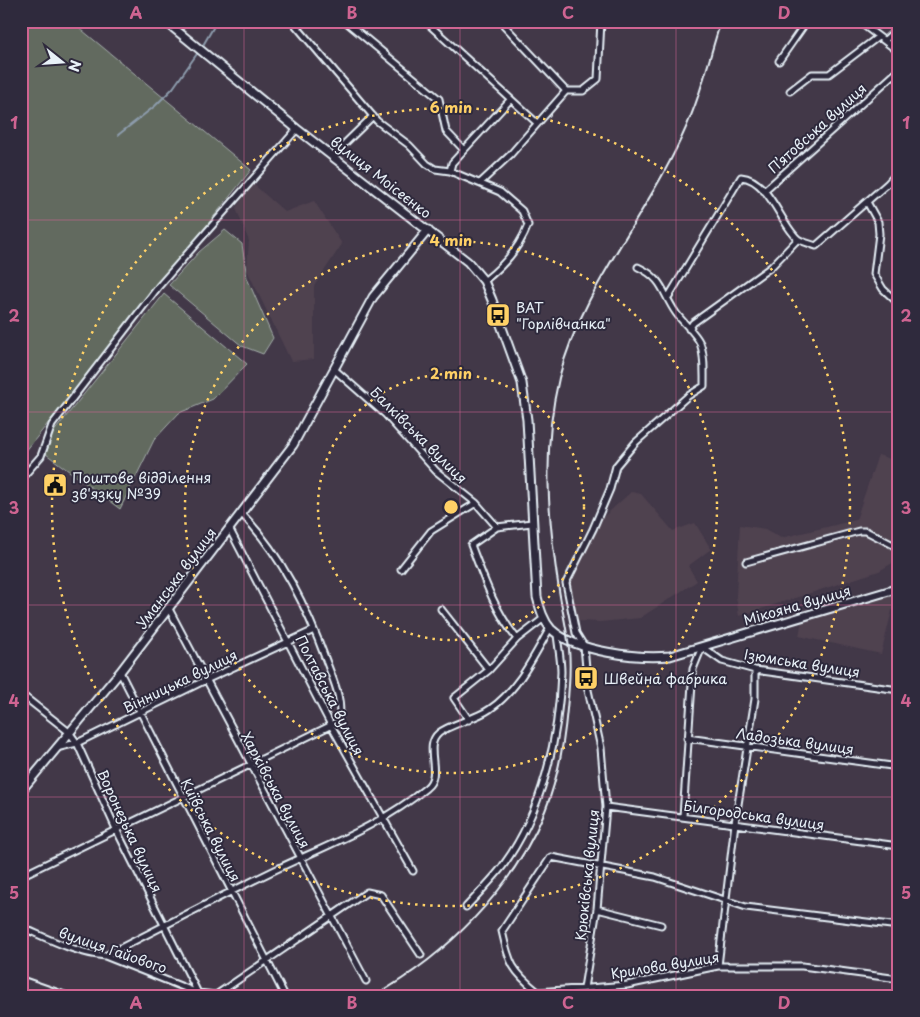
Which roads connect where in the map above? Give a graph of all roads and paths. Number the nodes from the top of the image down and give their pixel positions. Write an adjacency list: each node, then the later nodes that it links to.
1 (165, 21): 20 (street, вулиця Моісеєнко)
2 (292, 21): 18 (street)
3 (345, 21): 21 (street)
4 (424, 21): 17 (street)
5 (500, 21): 15 (street)
6 (601, 21): 15 (street)
7 (807, 21): 13 (street)
8 (858, 21): 10 (street)
9 (899, 27): 11 (street)
10 (878, 37): 11 (street); 16 (street)
11 (885, 40): 12 (street)
12 (899, 52)
13 (779, 61)
14 (899, 70): 26 (street, П’ятовська вулиця)
15 (566, 91): 19 (street)
16 (790, 91)
17 (510, 100): 19 (street); 21 (street)
18 (373, 116): 22 (street); 23 (street)
19 (537, 123): 25 (street)
20 (297, 129): 22 (street, вулиця Моісеєнко); 36 (street)
21 (464, 150): 23 (street)
22 (332, 156): 28 (street, вулиця Моісеєнко)
23 (450, 171): 25 (street)
24 (899, 171): 27 (street)
25 (480, 183): 31 (street)
26 (764, 191): 29 (street); 32 (street, П’ятовська вулиця)
27 (867, 202): 29 (street); 33 (street)
28 (428, 230): 31 (street, вулиця Моісеєнко); 35 (street, Уманська вулиця)
29 (798, 239): 34 (street)
30 (638, 267): 32 (street)
31 (484, 281): 39 (street, вулиця Моісеєнко)
32 (669, 296): 34 (street)
33 (898, 304)
34 (689, 329): 54 (street, Крюківська вулиця)
35 (335, 370): 37 (street, Балківська вулиця); 38 (street, Уманська вулиця)
36 (21, 479)
37 (476, 503): 40 (street, Балківська вулиця); 44 (street)
38 (241, 513): 41 (street, Уманська вулиця); 50 (street)
39 (532, 523): 40 (street); 48 (street, вулиця Моісеєнко)
40 (497, 527): 52 (street)
41 (229, 528): 46 (street, Уманська вулиця); 53 (street, Полтавська вулиця)
42 (899, 548): 43 (street)
43 (746, 562)
44 (401, 569)
45 (899, 588): 55 (street, Мікояна вулиця)
46 (169, 609): 58 (street, Уманська вулиця); 59 (street, Харківська вулиця)
47 (441, 609): 56 (street)
48 (544, 618): 49 (street, вулиця Моісеєнко); 52 (street)
49 (550, 628): 51 (street, вулиця Моісеєнко); 63 (street)
50 (314, 630): 53 (street, Вінницька вулиця); 64 (street)
51 (559, 635): 54 (street); 86 (street)
52 (517, 640): 56 (street)
53 (290, 641): 59 (street, Вінницька вулиця); 64 (street, Полтавська вулиця)
54 (584, 646): 55 (street); 74 (street, Крюківська вулиця)
55 (702, 647): 57 (street, Ізюмська вулиця); 66 (street)
56 (489, 670): 63 (street)
57 (755, 670): 60 (street, Ізюмська вулиця); 68 (street)
58 (120, 672): 62 (street, Київська вулиця); 65 (street, Уманська вулиця)
59 (206, 680): 62 (street, Вінницька вулиця); 70 (street, Харківська вулиця)
60 (899, 690)
61 (21, 694): 65 (street, Воронезька вулиця)
62 (139, 714): 67 (street, Вінницька вулиця); 73 (street, Київська вулиця)
63 (469, 720): 76 (street)
64 (332, 727): 70 (street); 76 (street, Полтавська вулиця)
65 (69, 732): 67 (street, Воронезька вулиця); 69 (street, Уманська вулиця)
66 (687, 738): 68 (street, Ладозька вулиця); 75 (street)
67 (77, 743): 69 (street, Вінницька вулиця); 78 (street, Воронезька вулиця)
68 (746, 745): 71 (street, Ладозька вулиця); 77 (street)
69 (55, 749): 72 (street, Уманська вулиця)
70 (250, 765): 73 (street); 80 (street, Харківська вулиця)
71 (899, 767)
72 (21, 791)
73 (182, 797): 78 (street); 84 (street, Київська вулиця)
74 (606, 807): 75 (street, Білгородська вулиця); 81 (street, Крюківська вулиця)
75 (683, 816): 77 (street, Білгородська вулиця)
76 (382, 818): 80 (street); 82 (street, Полтавська вулиця)
77 (735, 823): 79 (street, Білгородська вулиця); 85 (street)
78 (116, 829): 83 (street); 91 (street, Воронезька вулиця)
79 (899, 846)
80 (300, 859): 84 (street); 88 (street, Харківська вулиця)
81 (602, 866): 85 (street); 87 (street, Крюківська вулиця); 99 (street, Крилова вулиця)
82 (413, 871)
83 (21, 876)
84 (230, 892): 91 (street); 95 (street, Київська вулиця)
85 (725, 900): 90 (street); 96 (street)
86 (466, 907)
87 (597, 909): 89 (street); 99 (street, Крюківська вулиця)
88 (330, 915): 93 (street); 95 (street); 98 (street, Харківська вулиця)
89 (661, 924)
90 (899, 924)
91 (163, 926): 94 (street); 100 (street, Воронезька вулиця)
92 (21, 927): 94 (street, вулиця Гайового)
93 (421, 955)
94 (105, 956): 100 (street, вулиця Гайового)
95 (267, 959): 100 (street); 101 (street, Київська вулиця)
96 (718, 966): 97 (street, Крилова вулиця); 99 (street, Крилова вулиця)
97 (899, 979)
98 (366, 981)
99 (584, 988)
100 (198, 993)
101 (285, 996)

